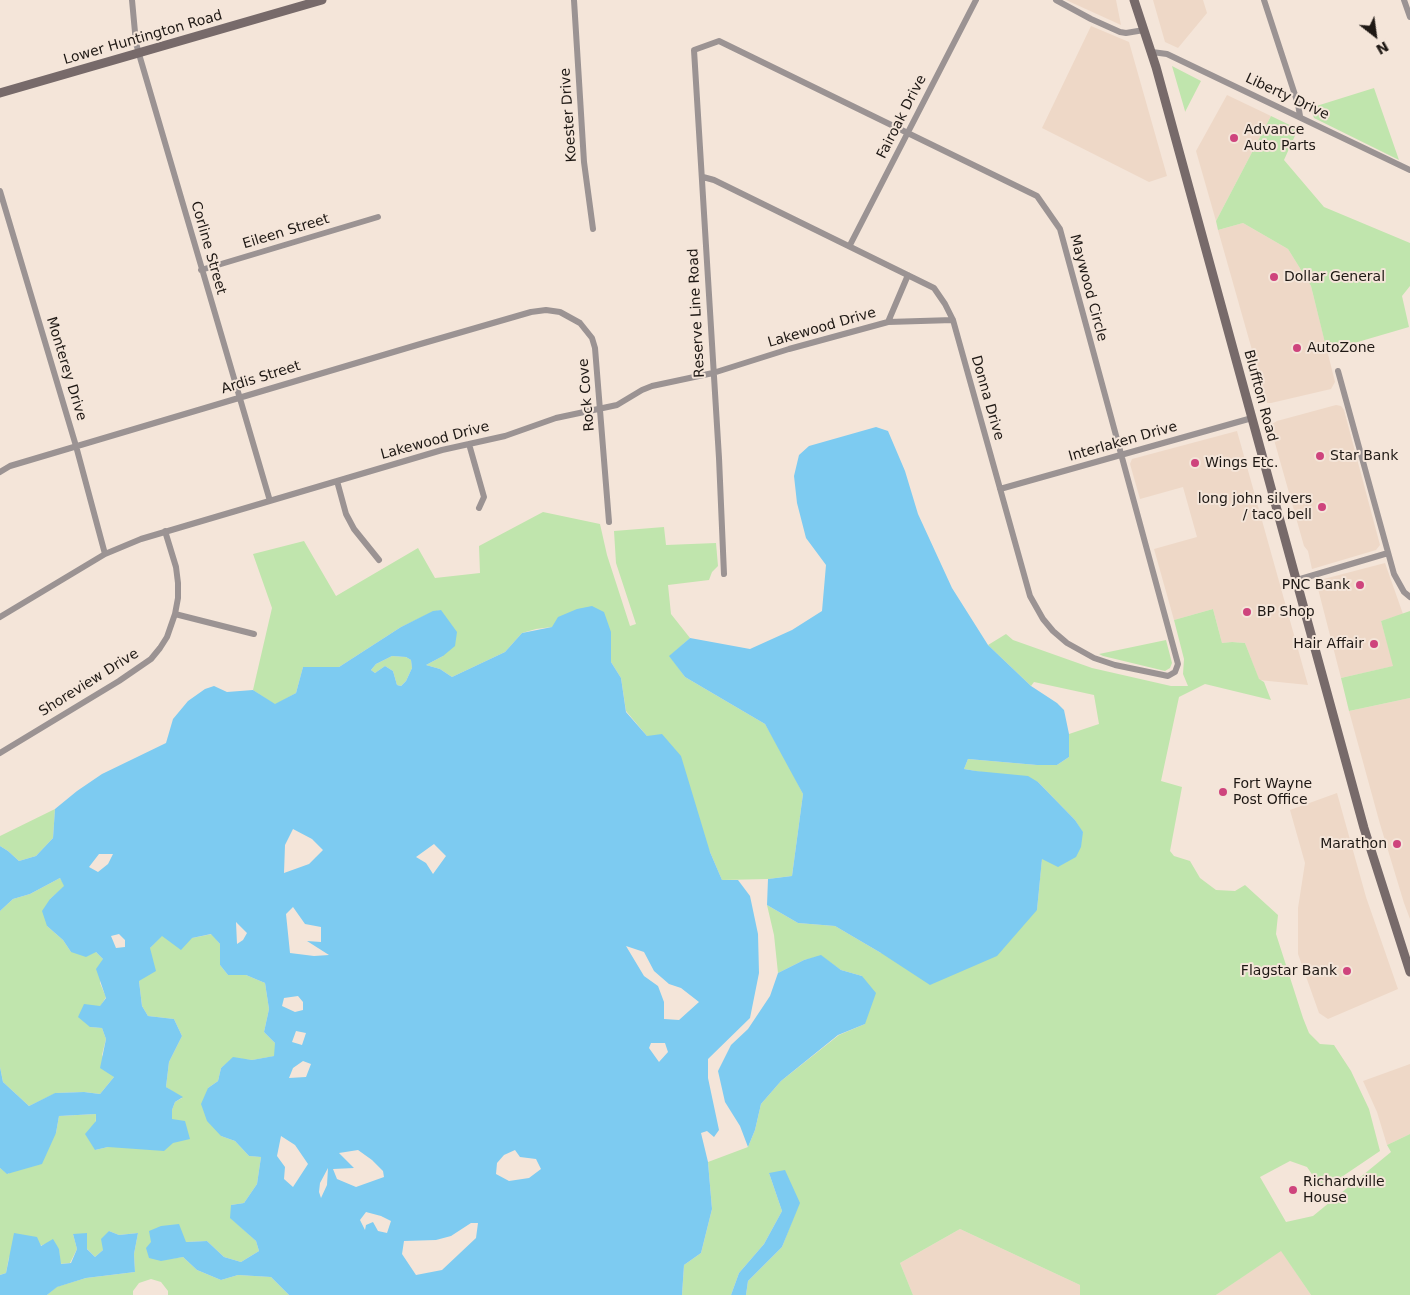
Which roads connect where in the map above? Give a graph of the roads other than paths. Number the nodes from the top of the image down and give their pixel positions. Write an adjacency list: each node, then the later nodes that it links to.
1 (132, 0): 13 (street, Corline Street)
2 (322, 0): 13 (main road, Lower Huntington Road)
3 (574, 0): 21 (street, Koester Drive)
4 (976, 0): 16 (street, Fairoak Drive)
5 (1056, 0): 10 (street)
6 (1134, 0): 10 (main road, Bluffton Road)
7 (1264, 0): 15 (street)
8 (1404, 0): 9 (street)
9 (1410, 17)
10 (1144, 30): 12 (main road, Bluffton Road)
11 (694, 50): 16 (street, Maywood Circle); 18 (street, Reserve Line Road)
12 (1152, 52): 15 (street, Liberty Drive); 32 (main road, Bluffton Road)
13 (138, 54): 14 (main road, Lower Huntington Road); 23 (street, Corline Street)
14 (0, 93)
15 (1300, 116): 17 (street, Liberty Drive)
16 (908, 133): 22 (street, Fairoak Drive); 35 (street, Maywood Circle)
17 (1410, 170)
18 (703, 177): 22 (street, Donna Drive); 29 (street, Reserve Line Road)
19 (0, 191): 34 (street, Monterey Drive)
20 (378, 217): 23 (street, Eileen Street)
21 (593, 229)
22 (850, 245): 24 (street, Donna Drive)
23 (201, 270): 30 (street, Corline Street)
24 (908, 275): 26 (street, Donna Drive); 27 (street, Lakewood Drive)
25 (532, 312): 30 (street, Ardis Street); 31 (street, Rock Cove)
26 (952, 320): 27 (street, Lakewood Drive); 38 (street, Donna Drive)
27 (888, 322): 29 (street, Lakewood Drive)
28 (1338, 371): 44 (street)
29 (713, 373): 31 (street, Lakewood Drive); 46 (street, Reserve Line Road)
30 (239, 398): 34 (street, Ardis Street); 39 (street, Corline Street)
31 (601, 408): 33 (street, Lakewood Drive); 41 (street, Rock Cove)
32 (1252, 418): 35 (street, Interlaken Drive); 47 (main road, Bluffton Road)
33 (469, 444): 37 (street, Lakewood Drive); 40 (street)
34 (76, 446): 36 (street, Ardis Street); 43 (street, Monterey Drive)
35 (1121, 456): 38 (street, Interlaken Drive); 52 (street, Maywood Circle)
36 (0, 472)
37 (337, 481): 39 (street, Lakewood Drive); 45 (street)
38 (1000, 490): 52 (street, Donna Drive)
39 (270, 500): 42 (street, Lakewood Drive)
40 (479, 508)
41 (609, 522)
42 (165, 531): 43 (street, Lakewood Drive); 49 (street, Shoreview Drive)
43 (105, 554): 50 (street, Lakewood Drive)
44 (1388, 554): 47 (street); 48 (street)
45 (379, 560)
46 (724, 574)
47 (1296, 580): 54 (main road, Bluffton Road)
48 (1410, 596)
49 (175, 614): 51 (street); 53 (street, Shoreview Drive)
50 (0, 617)
51 (254, 634)
52 (1175, 672)
53 (0, 752)
54 (1410, 972)

